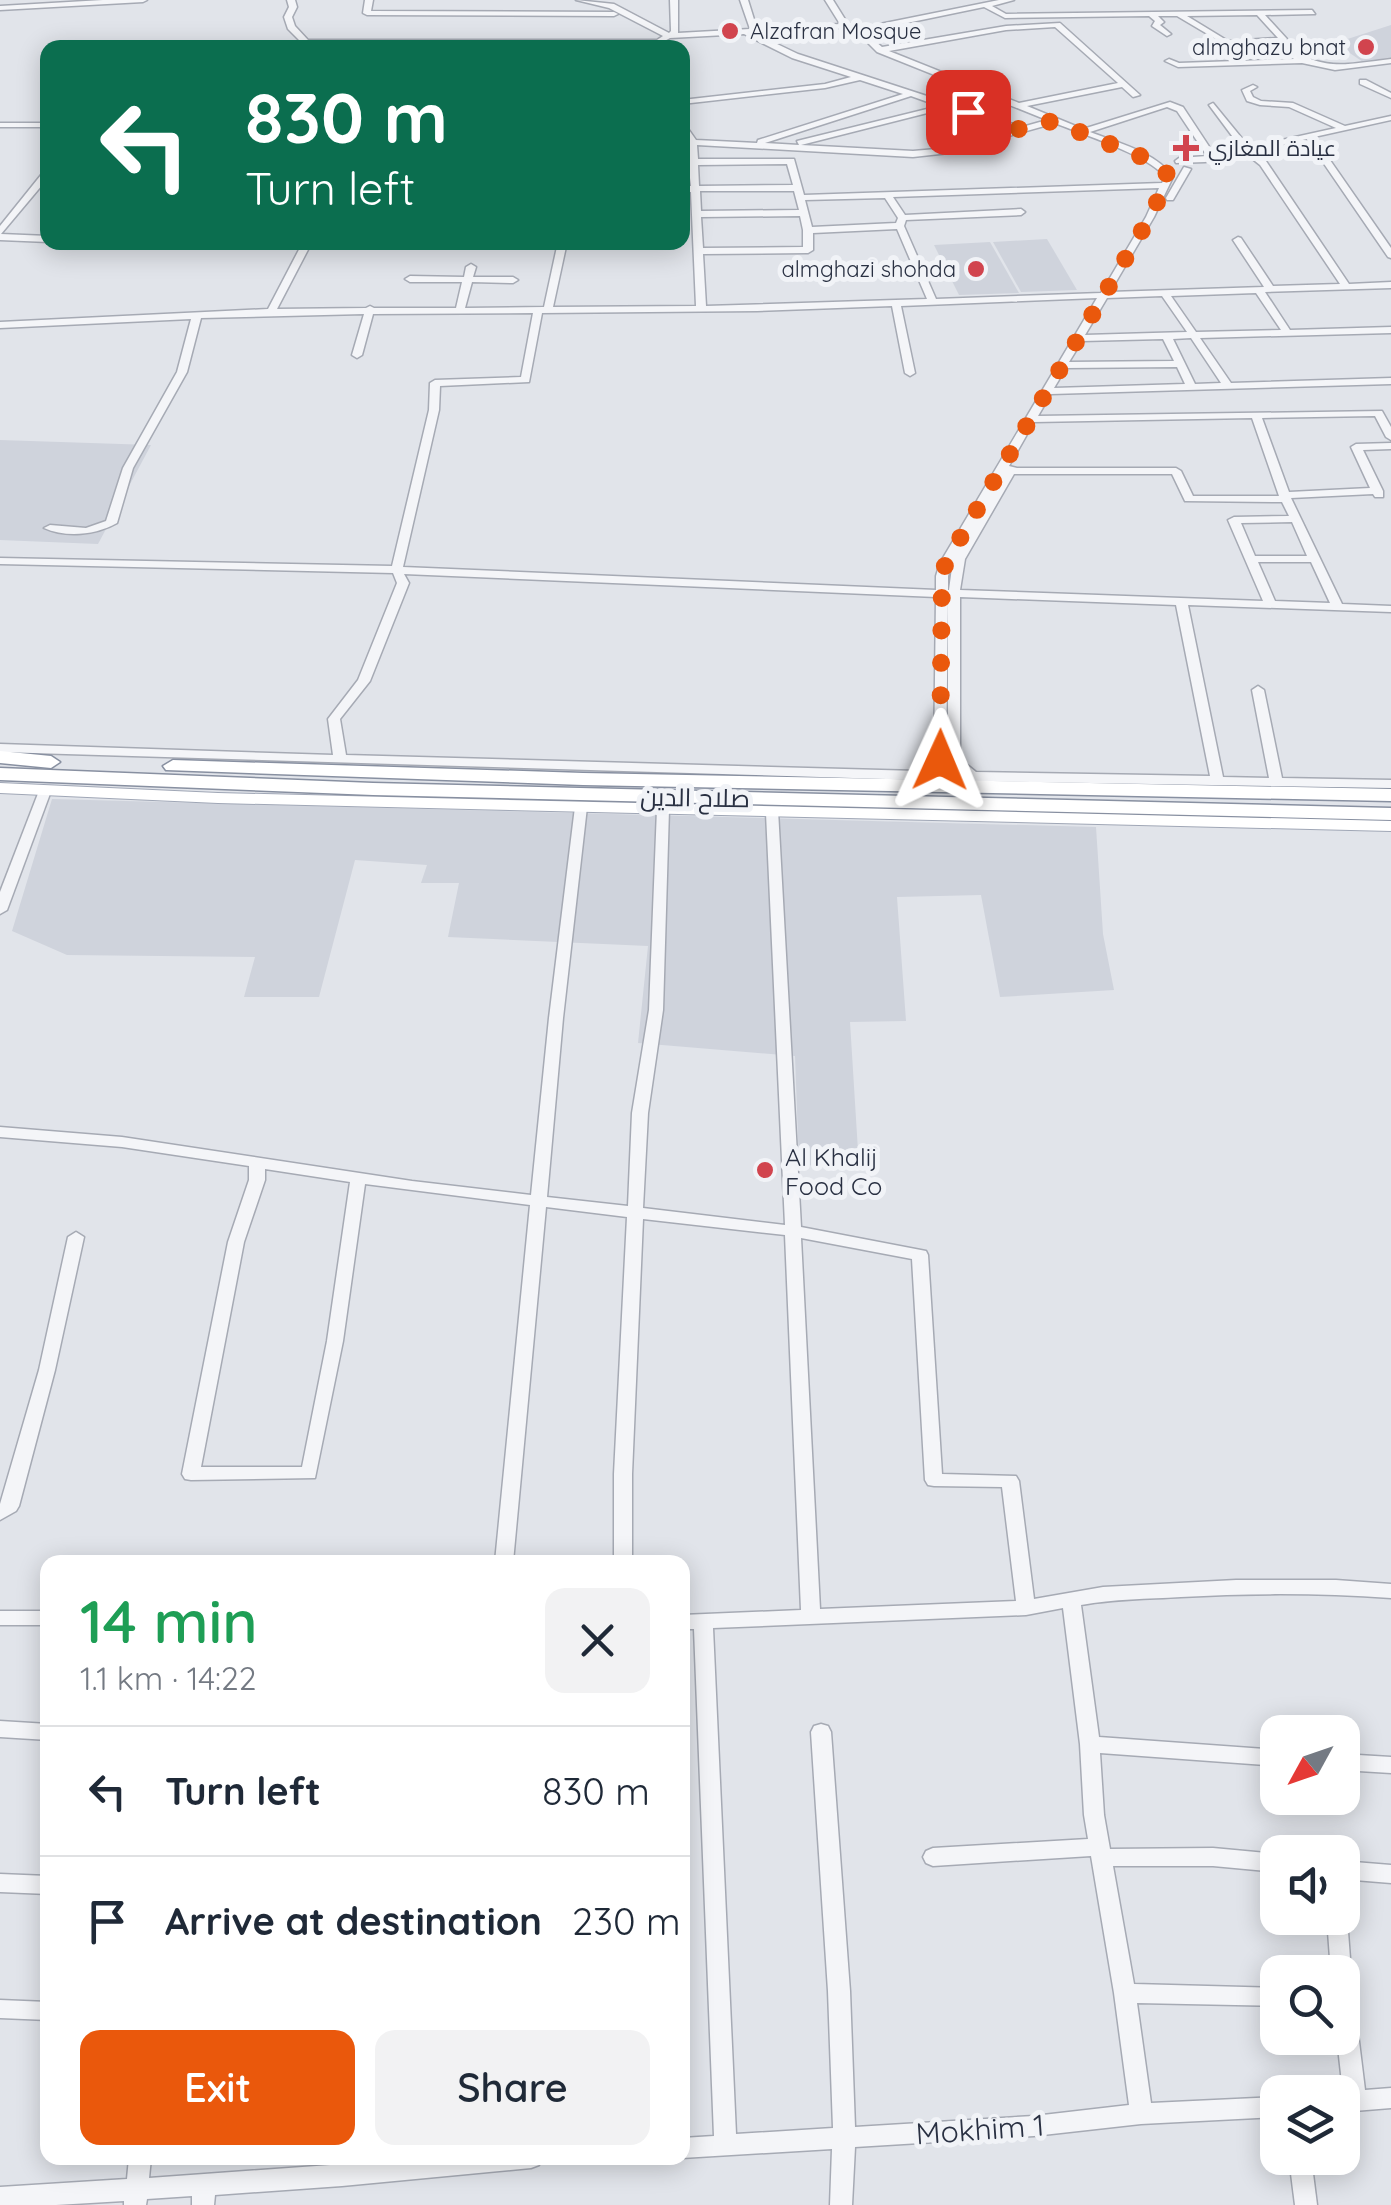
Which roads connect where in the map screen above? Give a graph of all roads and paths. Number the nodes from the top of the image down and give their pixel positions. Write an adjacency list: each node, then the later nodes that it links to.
1 (143, 0): 10 (street)
2 (291, 0): 24 (street)
3 (369, 0): 13 (street)
4 (580, 0): 13 (street)
5 (674, 0): 23 (street)
6 (744, 0): 21 (street)
7 (830, 0): 18 (street)
8 (1006, 0): 11 (street)
9 (1312, 0): 14 (street)
10 (88, 1): 12 (street)
11 (988, 6): 16 (street); 20 (street)
12 (0, 8)
13 (628, 14): 23 (street)
14 (1259, 14): 15 (street); 27 (street)
15 (1180, 15): 17 (street); 27 (street)
16 (1005, 16): 17 (street); 19 (street)
17 (1153, 16): 22 (street)
18 (845, 26): 20 (street); 21 (street)
19 (1022, 27): 28 (street); 34 (street)
20 (870, 28): 28 (street)
21 (748, 31): 23 (street); 32 (street)
22 (1167, 34)
23 (668, 36): 25 (street); 26 (street)
24 (304, 40)
25 (662, 40)
26 (673, 40)
27 (1272, 41): 30 (street)
28 (880, 50): 42 (street)
29 (1169, 61): 30 (street)
30 (1302, 61): 31 (street)
31 (1391, 61)
32 (860, 77): 36 (street); 39 (street)
33 (1363, 82): 38 (street)
34 (1121, 85): 37 (street); 42 (street)
35 (1254, 87): 47 (street)
36 (910, 94): 41 (street); 53 (street)
37 (1136, 95)
38 (1391, 96)
39 (690, 101)
40 (1214, 104): 55 (street)
41 (947, 106): 48 (street); 54 (street)
42 (1018, 106): 44 (street)
43 (1391, 118): 47 (street)
44 (1052, 121): 48 (street); 49 (street)
45 (0, 125): 46 (street)
46 (40, 125)
47 (1344, 128): 50 (street)
48 (1022, 130): 54 (street)
49 (1081, 132): 58 (street); 59 (street)
50 (1309, 136): 55 (street); 78 (street)
51 (690, 137): 52 (street)
52 (693, 142): 53 (street); 56 (street)
53 (757, 144): 54 (street)
54 (794, 146)
55 (1247, 150): 58 (street); 84 (street)
56 (690, 153)
57 (690, 157): 65 (street)
58 (1208, 158): 59 (street)
59 (1177, 165): 62 (street); 62 (street)
60 (690, 178): 64 (street)
61 (40, 182): 72 (street)
62 (1169, 188): 66 (street); 87 (street)
63 (690, 189): 64 (street)
64 (697, 189): 65 (street); 69 (street)
65 (799, 193): 66 (street); 68 (street)
66 (887, 194): 70 (street)
67 (1021, 212): 70 (street)
68 (802, 213): 69 (street); 71 (street)
69 (698, 214): 77 (street)
70 (901, 222): 71 (street); 88 (street)
71 (808, 230): 77 (street)
72 (0, 234): 73 (street)
73 (40, 238)
74 (1238, 240): 85 (street)
75 (304, 250): 94 (street)
76 (561, 250): 93 (street)
77 (700, 252): 90 (street)
78 (1391, 256)
79 (471, 267): 81 (street)
80 (410, 279): 81 (street)
81 (470, 280): 82 (street); 92 (street)
82 (513, 280)
83 (1391, 285): 84 (street)
84 (1346, 287): 85 (street)
85 (1264, 289): 86 (street); 98 (street)
86 (1164, 292): 87 (street); 100 (street)
87 (1111, 293): 88 (street); 101 (street)
88 (933, 302): 89 (street)
89 (896, 304): 90 (street); 106 (street)
90 (702, 308): 93 (street)
91 (370, 309): 92 (street); 94 (street); 102 (street)
92 (460, 310): 93 (street)
93 (543, 310): 126 (street)
94 (270, 312): 95 (street)
95 (197, 316): 96 (street); 122 (street)
96 (0, 325)
97 (1391, 330): 98 (street)
98 (1287, 332): 100 (street)
99 (1167, 336): 100 (street); 101 (street); 103 (street)
100 (1192, 336): 109 (street)
101 (1084, 338): 104 (street)
102 (357, 355)
103 (1181, 364): 105 (street); 108 (street)
104 (1067, 365): 105 (street); 111 (street)
105 (1121, 365): 110 (street)
106 (910, 373)
107 (1391, 381): 109 (street)
108 (1192, 388): 109 (street); 110 (street)
109 (1224, 388): 114 (street)
110 (1135, 389): 111 (street)
111 (1052, 391): 116 (street)
112 (1391, 412): 113 (street)
113 (1378, 413): 115 (street); 117 (street)
114 (1234, 416): 115 (street); 116 (street)
115 (1256, 416): 120 (street)
116 (1035, 419): 119 (street)
117 (1391, 437)
118 (1391, 446): 120 (street)
119 (1005, 471): 120 (street); 127 (street)
120 (1286, 497): 121 (street)
121 (1296, 519): 123 (street); 124 (street)
122 (50, 528)
123 (1314, 558): 124 (street); 130 (street)
124 (1254, 559): 129 (street)
125 (0, 560): 126 (street)
126 (398, 570): 127 (street); 136 (street)
127 (948, 592): 128 (street); 138 (street); 143 (street)
128 (1181, 600): 129 (street); 139 (street)
129 (1270, 603): 130 (street)
130 (1337, 606): 131 (street)
131 (1388, 609): 132 (street)
132 (1391, 627)
133 (1258, 690): 140 (street)
134 (0, 748): 136 (street)
135 (0, 757): 143 (highway, صلاح الدين)
136 (340, 760): 138 (street)
137 (0, 774): 143 (highway, صلاح الدين)
138 (919, 776): 143 (street)
139 (1216, 781): 140 (street); 143 (street)
140 (1276, 782): 141 (street)
141 (1391, 784)
142 (0, 788): 144 (main road)
143 (979, 789): 146 (highway, صلاح الدين)
144 (44, 791): 147 (main road); 152 (street)
145 (1391, 795): 146 (highway, صلاح الدين)
146 (1294, 801): 150 (highway, صلاح الدين)
147 (582, 807): 148 (main road); 156 (street)
148 (663, 809): 149 (main road); 157 (street)
149 (773, 813): 151 (main road); 158 (street)
150 (1391, 814)
151 (1391, 826)
152 (0, 910)
153 (0, 1132): 154 (street)
154 (257, 1165): 155 (street); 155 (street)
155 (358, 1177): 156 (street)
156 (540, 1198): 157 (street); 161 (street)
157 (636, 1213): 158 (street); 162 (street)
158 (792, 1231): 165 (street); 166 (street)
159 (76, 1237): 160 (street)
160 (0, 1513)
161 (505, 1555)
162 (623, 1555)
163 (1391, 1591): 164 (street)
164 (1070, 1602): 165 (street); 173 (street)
165 (1026, 1608): 166 (street)
166 (812, 1617): 169 (street)
167 (0, 1618): 168 (street)
168 (40, 1618)
169 (693, 1621): 193 (street)
170 (0, 1728): 171 (street)
171 (40, 1731)
172 (821, 1732): 192 (street)
173 (1090, 1744): 174 (street); 177 (street)
174 (1260, 1757)
175 (1360, 1763): 176 (street)
176 (1391, 1766)
177 (1101, 1852): 178 (street); 179 (street); 184 (street)
178 (934, 1858)
179 (1260, 1861)
180 (1360, 1871): 181 (street)
181 (1391, 1874)
182 (0, 1883): 183 (street)
183 (40, 1885)
184 (1125, 1993): 185 (street); 191 (street)
185 (1260, 1997)
186 (0, 2009): 187 (street)
187 (40, 2011)
188 (1391, 2098): 189 (street)
189 (1360, 2101)
190 (1260, 2109): 191 (street, Mokhim 1)
191 (1140, 2114): 192 (street, Mokhim 1)
192 (844, 2138): 193 (street, Mokhim 1); 201 (street)
193 (725, 2146): 194 (street, Mokhim 1)
194 (690, 2148)
195 (139, 2165): 199 (street)
196 (458, 2165): 198 (street)
197 (1302, 2175): 202 (street)
198 (203, 2194): 199 (street)
199 (136, 2197): 200 (street)
200 (0, 2198)
201 (842, 2205)
202 (1306, 2205)

